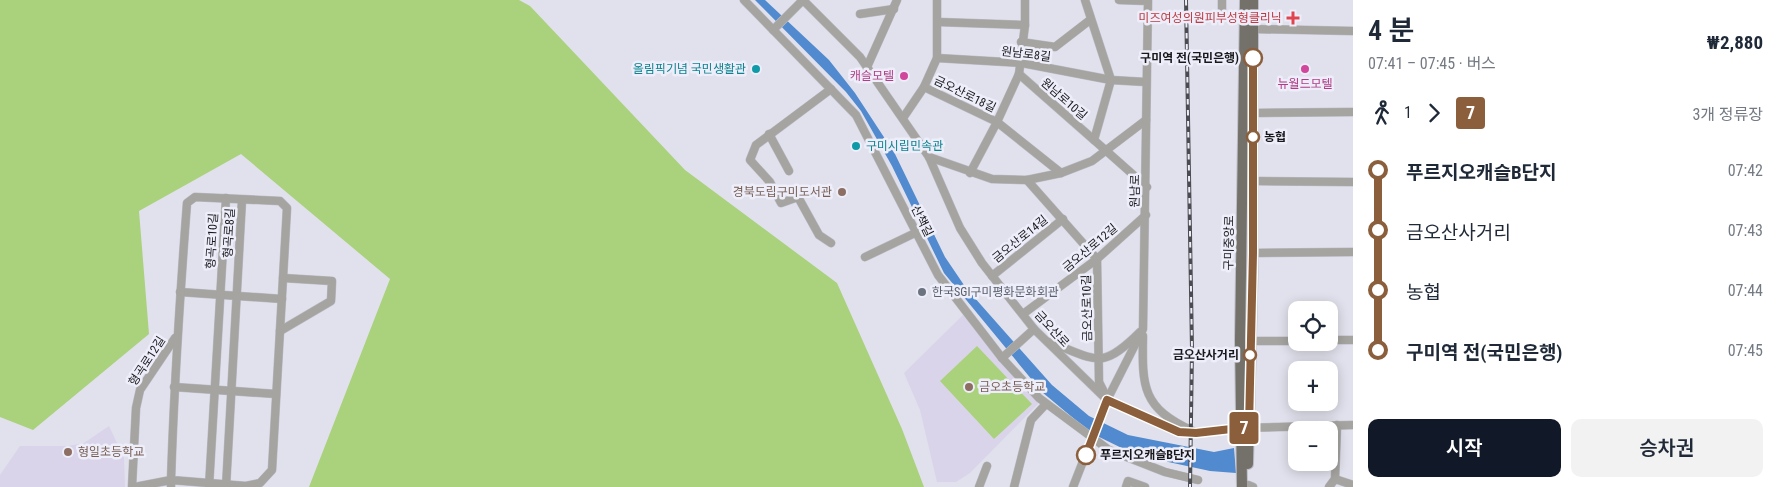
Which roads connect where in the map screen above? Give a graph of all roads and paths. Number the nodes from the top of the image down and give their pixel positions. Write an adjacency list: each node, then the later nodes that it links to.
1 (744, 0): 18 (street, 산책길)
2 (803, 0): 18 (street); 24 (street, 금오산로)
3 (897, 0): 12 (street)
4 (937, 0): 16 (street, 금오산로18길)
5 (1025, 0): 17 (street)
6 (1084, 0): 15 (street)
7 (1119, 0): 11 (street, 원남로)
8 (1222, 0): 14 (street)
9 (1245, 0): 83 (main road, 구미중앙로)
10 (1253, 0): 19 (main road, 구미중앙로)
11 (1148, 1): 27 (street, 원남로)
12 (894, 9): 13 (street); 24 (street)
13 (860, 14)
14 (1222, 15)
15 (1090, 20): 21 (street); 26 (street)
16 (938, 22): 17 (street); 22 (street, 금오산로18길)
17 (1025, 25): 21 (street)
18 (773, 30): 29 (street, 산책길)
19 (1253, 30): 20 (street); 31 (main road, 구미중앙로)
20 (1353, 31)
21 (1021, 42): 23 (street)
22 (937, 58): 23 (street, 원남로8길); 28 (street, 금오산로18길)
23 (1022, 63): 25 (street); 26 (street, 원남로8길)
24 (867, 67): 32 (street, 금오산로)
25 (1019, 74): 34 (street); 36 (street, 원남로10길)
26 (1111, 80): 27 (street, 원남로8길); 36 (street)
27 (1146, 82): 33 (street, 원남로)
28 (924, 87): 32 (street, 금오산로18길); 34 (street, 금오산로18길)
29 (831, 89): 35 (street); 50 (street, 산책길)
30 (1353, 112): 31 (street)
31 (1254, 113): 43 (main road, 구미중앙로)
32 (903, 118): 38 (street, 금오산로)
33 (1146, 120): 37 (street); 45 (street, 원남로)
34 (997, 122): 40 (street); 41 (street, 금오산로18길)
35 (769, 134): 39 (street); 51 (street)
36 (1094, 140): 37 (street)
37 (1106, 150): 41 (street); 45 (street)
38 (929, 157): 40 (street); 56 (street, 금오산로)
39 (789, 171)
40 (970, 173): 42 (street)
41 (1062, 173): 42 (street)
42 (1027, 180): 49 (street, 금오산로10길)
43 (1253, 181): 44 (street); 53 (main road, 구미중앙로)
44 (1353, 182)
45 (1146, 187): 48 (street, 원남로)
46 (226, 198): 47 (street); 58 (street, 형곡로10길); 59 (street, 형곡로10길)
47 (242, 200): 57 (street, 형곡로8길); 60 (street, 형곡로8길)
48 (1146, 215): 55 (street, 금오산로12길); 63 (street, 원남로)
49 (1062, 219): 55 (street, 금오산로10길); 56 (street, 금오산로14길)
50 (916, 233): 54 (street); 72 (street, 산책길)
51 (831, 243)
52 (1353, 252): 53 (street)
53 (1253, 253): 70 (main road, 구미중앙로)
54 (865, 257)
55 (1097, 259): 62 (street, 금오산로12길); 73 (street, 금오산로10길)
56 (992, 276): 62 (street, 금오산로)
57 (283, 278): 61 (street, 형곡로8길); 65 (street)
58 (180, 292): 59 (street); 66 (street, 형곡로10길)
59 (220, 295): 60 (street); 75 (street, 형곡로10길)
60 (237, 296): 61 (street); 76 (street, 형곡로8길)
61 (282, 299): 65 (street, 형곡로8길)
62 (1023, 314): 64 (street, 금오산로)
63 (1143, 329): 73 (street); 78 (street, 원남로); 84 (street)
64 (1034, 330): 69 (street, 금오산로); 72 (street)
65 (280, 331): 77 (street, 형곡로8길)
66 (176, 336): 74 (street, 형곡로10길); 94 (street, 형곡로12길)
67 (1338, 340): 68 (street)
68 (1353, 340)
69 (1045, 341): 73 (street); 78 (street, 금오산로)
70 (1250, 341): 71 (street); 83 (main road, 구미중앙로)
71 (1288, 341)
72 (1002, 358): 79 (street, 산책길)
73 (1098, 359): 78 (street, 금오산로10길)
74 (174, 387): 75 (street); 90 (street, 형곡로10길)
75 (215, 389): 76 (street); 91 (street, 형곡로10길)
76 (232, 390): 77 (street); 93 (street, 형곡로8길)
77 (276, 394): 93 (street, 형곡로8길)
78 (1107, 400): 84 (street, 금오산로); 85 (street, 원남로)
79 (1046, 404): 85 (street, 산책길); 96 (street)
80 (1353, 425): 81 (street, 금오산로)
81 (1338, 426)
82 (1288, 427): 83 (street, 금오산로)
83 (1245, 428): 84 (street, 금오산로); 100 (main road, 구미중앙로)
84 (1198, 433)
85 (1092, 439): 89 (street, 산책길); 97 (street, 원남로)
86 (987, 466): 95 (street)
87 (1335, 471): 88 (street)
88 (1335, 479): 92 (street); 101 (street)
89 (1198, 480)
90 (171, 483): 91 (street); 94 (street)
91 (209, 485): 93 (street)
92 (1353, 485)
93 (226, 486)
94 (133, 487)
95 (980, 487)
96 (1014, 487)
97 (1073, 487)
98 (1126, 487): 99 (street)
99 (1144, 487)
100 (1248, 487)
101 (1329, 487)

